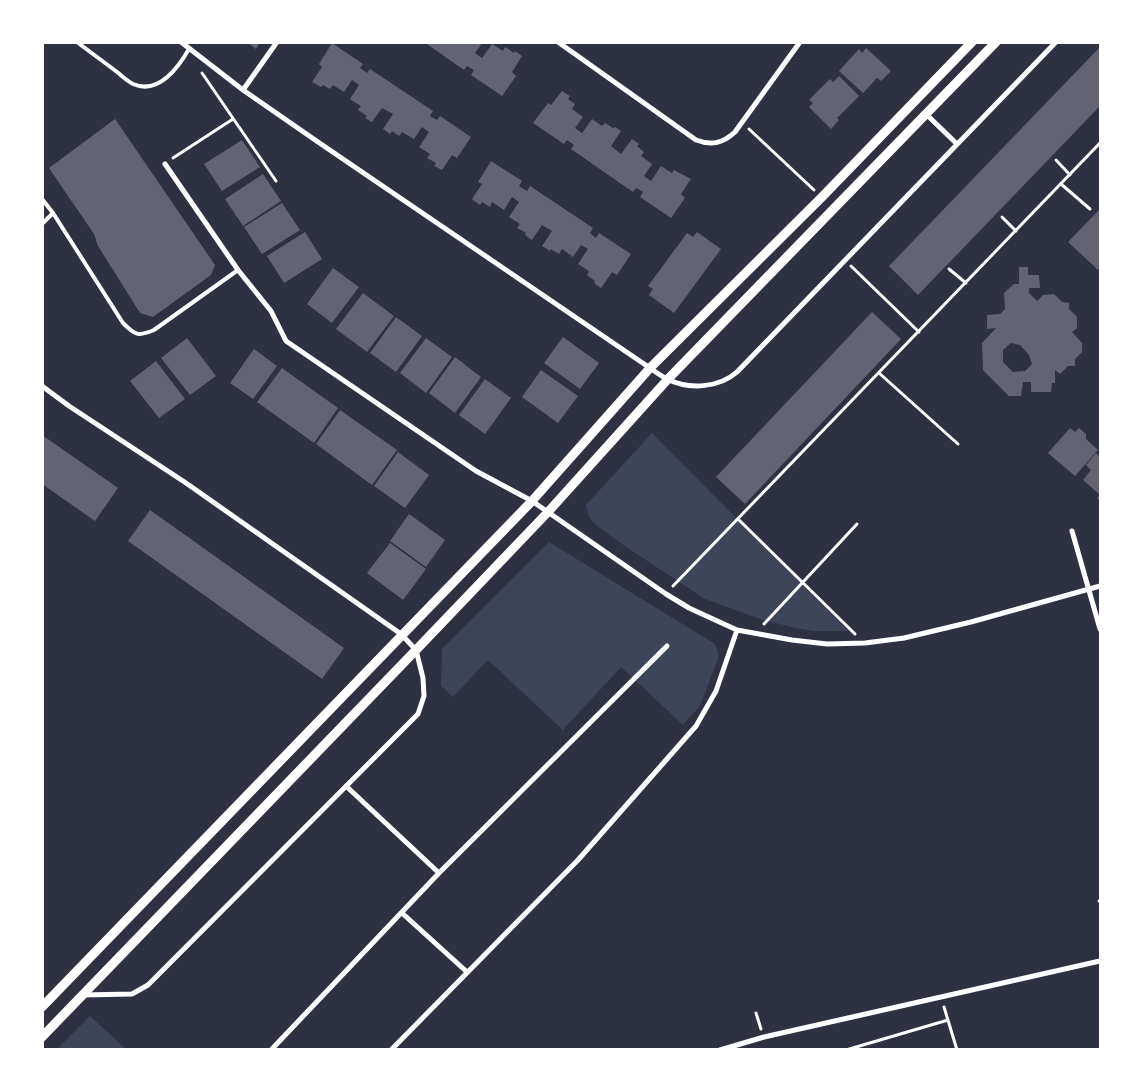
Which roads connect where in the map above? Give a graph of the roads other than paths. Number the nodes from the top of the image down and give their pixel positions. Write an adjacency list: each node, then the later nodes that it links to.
1 (77, 42): 9 (lane)
2 (181, 42): 9 (street)
3 (277, 42): 10 (street)
4 (558, 42): 5 (street)
5 (800, 42)
6 (972, 42): 18 (street)
7 (996, 42): 11 (street)
8 (1056, 42): 12 (street)
9 (188, 50): 10 (street)
10 (243, 90): 18 (street)
11 (926, 114): 12 (street); 19 (street)
12 (957, 144): 19 (street)
13 (164, 164): 17 (street)
14 (42, 199): 15 (lane)
15 (53, 213): 16 (lane); 17 (lane)
16 (42, 224)
17 (238, 270): 21 (street)
18 (650, 368): 19 (street); 21 (street)
19 (668, 379): 22 (street)
20 (42, 386): 28 (street)
21 (532, 501): 22 (street); 28 (street)
22 (548, 512): 27 (street); 30 (street)
23 (1072, 531): 25 (street)
24 (1100, 586): 25 (street)
25 (1089, 589): 26 (street); 27 (street)
26 (1100, 629)
27 (736, 630): 35 (street)
28 (401, 634): 30 (street); 37 (street)
29 (667, 646): 32 (street)
30 (416, 650): 31 (street); 36 (street)
31 (346, 786): 32 (street); 36 (street)
32 (440, 874): 33 (street)
33 (402, 913): 35 (street); 39 (street)
34 (1100, 961): 41 (street)
35 (467, 972): 40 (street)
36 (82, 995): 38 (street)
37 (42, 1007)
38 (42, 1037)
39 (271, 1050)
40 (391, 1050)
41 (720, 1050)

